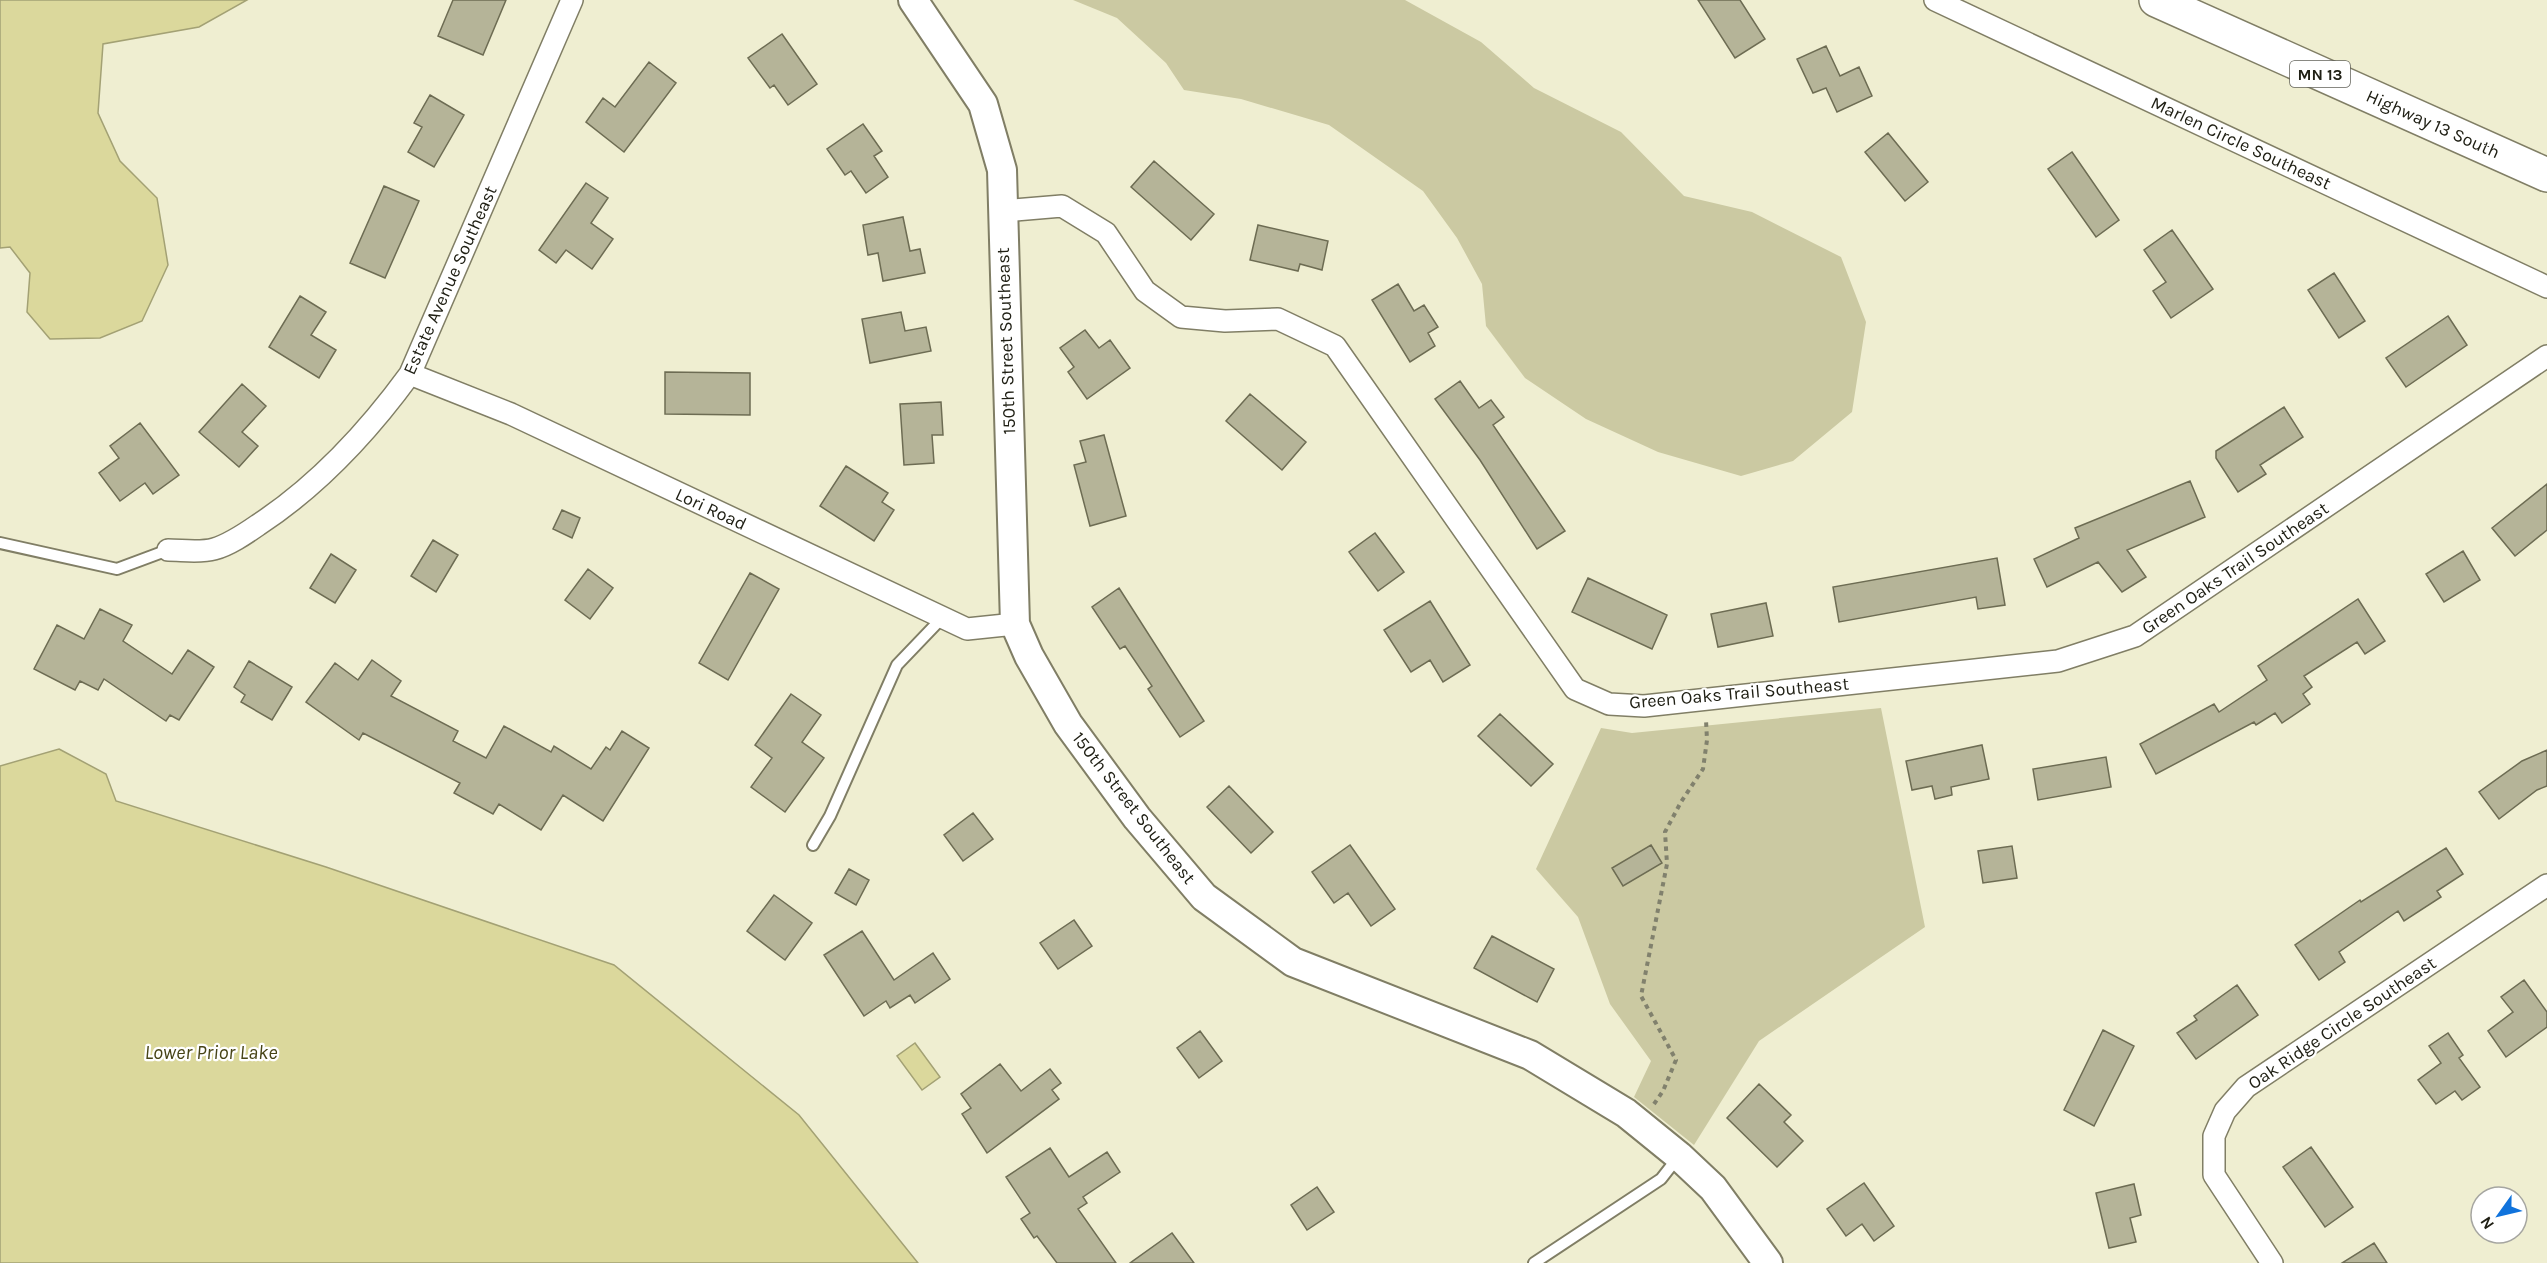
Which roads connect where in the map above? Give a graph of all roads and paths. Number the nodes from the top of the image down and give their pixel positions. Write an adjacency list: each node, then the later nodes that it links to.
1 (572, 0): 9 (street, Estate Avenue Southeast)
2 (913, 0): 6 (street, 150th Street Southeast)
3 (1935, 0): 7 (street, Marlen Circle Southeast)
4 (2156, 0): 5 (main road, Highway 13 South / MN 13)
5 (2547, 175)
6 (1003, 211): 13 (street, 150th Street Southeast); 14 (street, Green Oaks Trail Southeast)
7 (2547, 286)
8 (2547, 356): 14 (street, Green Oaks Trail Southeast)
9 (410, 374): 11 (street, Estate Avenue Southeast); 12 (street, Lori Road)
10 (0, 543): 11 (lane)
11 (168, 550)
12 (942, 618): 13 (street, Lori Road); 15 (lane)
13 (1015, 624): 17 (street, 150th Street Southeast)
14 (1704, 699): 17 (path)
15 (813, 845)
16 (2547, 885): 21 (street, Oak Ridge Circle Southeast)
17 (1640, 1125): 18 (street, 150th Street Southeast)
18 (1679, 1156): 19 (lane); 20 (street, 150th Street Southeast)
19 (1534, 1263)
20 (1768, 1263)
21 (2272, 1263)

